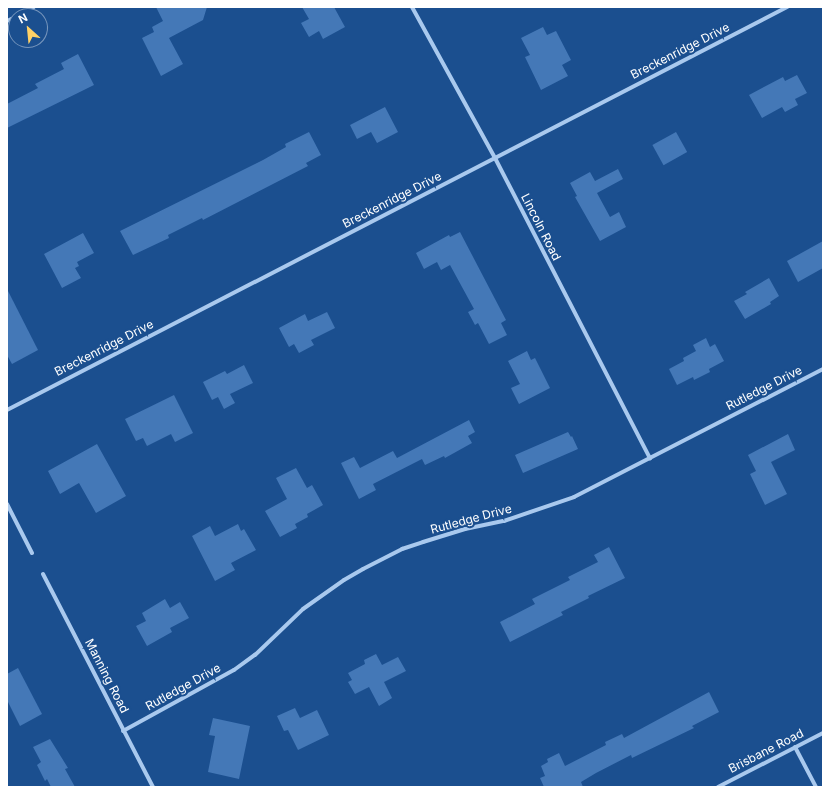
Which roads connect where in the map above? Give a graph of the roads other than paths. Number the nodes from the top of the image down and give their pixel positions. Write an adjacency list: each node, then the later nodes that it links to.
1 (412, 7): 3 (street, Lincoln Road)
2 (787, 7): 3 (street, Breckenridge Drive)
3 (494, 158): 5 (street, Breckenridge Drive); 6 (street, Lincoln Road)
4 (823, 369): 6 (street, Rutledge Drive)
5 (7, 410)
6 (650, 458): 10 (street, Rutledge Drive)
7 (7, 504): 8 (street)
8 (32, 553)
9 (43, 574): 10 (street, Manning Road)
10 (123, 731): 13 (street, Manning Road)
11 (823, 733): 12 (street, Brisbane Road)
12 (795, 747): 14 (street, Brisbane Road); 15 (street)
13 (153, 787)
14 (718, 787)
15 (816, 787)

